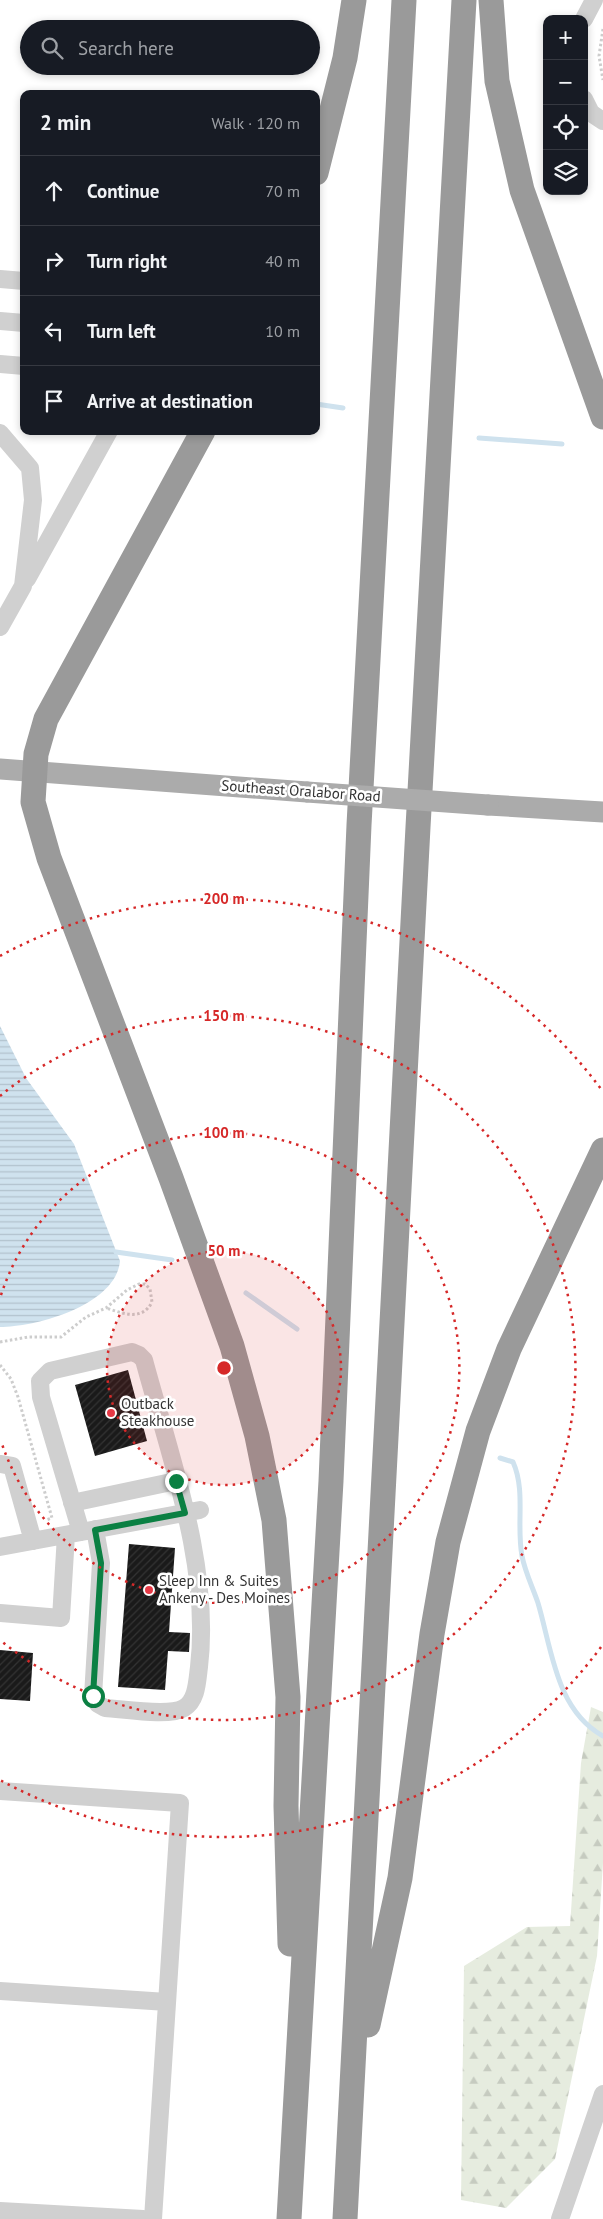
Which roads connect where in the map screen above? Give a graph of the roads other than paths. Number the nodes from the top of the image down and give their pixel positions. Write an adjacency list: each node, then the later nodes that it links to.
1 (354, 0): 9 (highway)
2 (404, 0): 40 (highway)
3 (464, 0): 38 (highway)
4 (491, 0): 16 (highway)
5 (594, 0): 6 (street)
6 (586, 15)
7 (587, 105): 8 (street)
8 (603, 121)
9 (320, 157)
10 (0, 279): 11 (street)
11 (20, 281)
12 (0, 321): 13 (street)
13 (20, 323)
14 (0, 364): 15 (street)
15 (20, 366)
16 (603, 417)
17 (0, 432): 20 (street)
18 (108, 435): 20 (street)
19 (201, 435): 23 (highway)
20 (23, 586): 21 (street)
21 (0, 627)
22 (0, 769): 23 (main road, Southeast Oralabor Road)
23 (35, 771): 24 (main road, Southeast Oralabor Road, bridge); 40 (highway)
24 (603, 812)
25 (603, 1150): 38 (highway)
26 (0, 1464): 31 (street)
27 (176, 1481): 28 (street); 28 (street); 29 (street)
28 (72, 1503): 30 (street)
29 (192, 1512): 30 (street); 30 (street)
30 (81, 1532): 31 (street); 33 (street)
31 (31, 1533): 32 (street)
32 (0, 1547)
33 (0, 1613)
34 (0, 1791): 35 (street); 37 (street)
35 (0, 1798)
36 (0, 1991): 37 (street)
37 (167, 2002): 43 (street)
38 (353, 2093): 45 (highway)
39 (603, 2094): 46 (street)
40 (294, 2119): 44 (highway)
41 (0, 2211): 42 (street)
42 (143, 2219)
43 (153, 2219)
44 (289, 2219)
45 (345, 2219)
46 (560, 2219)

